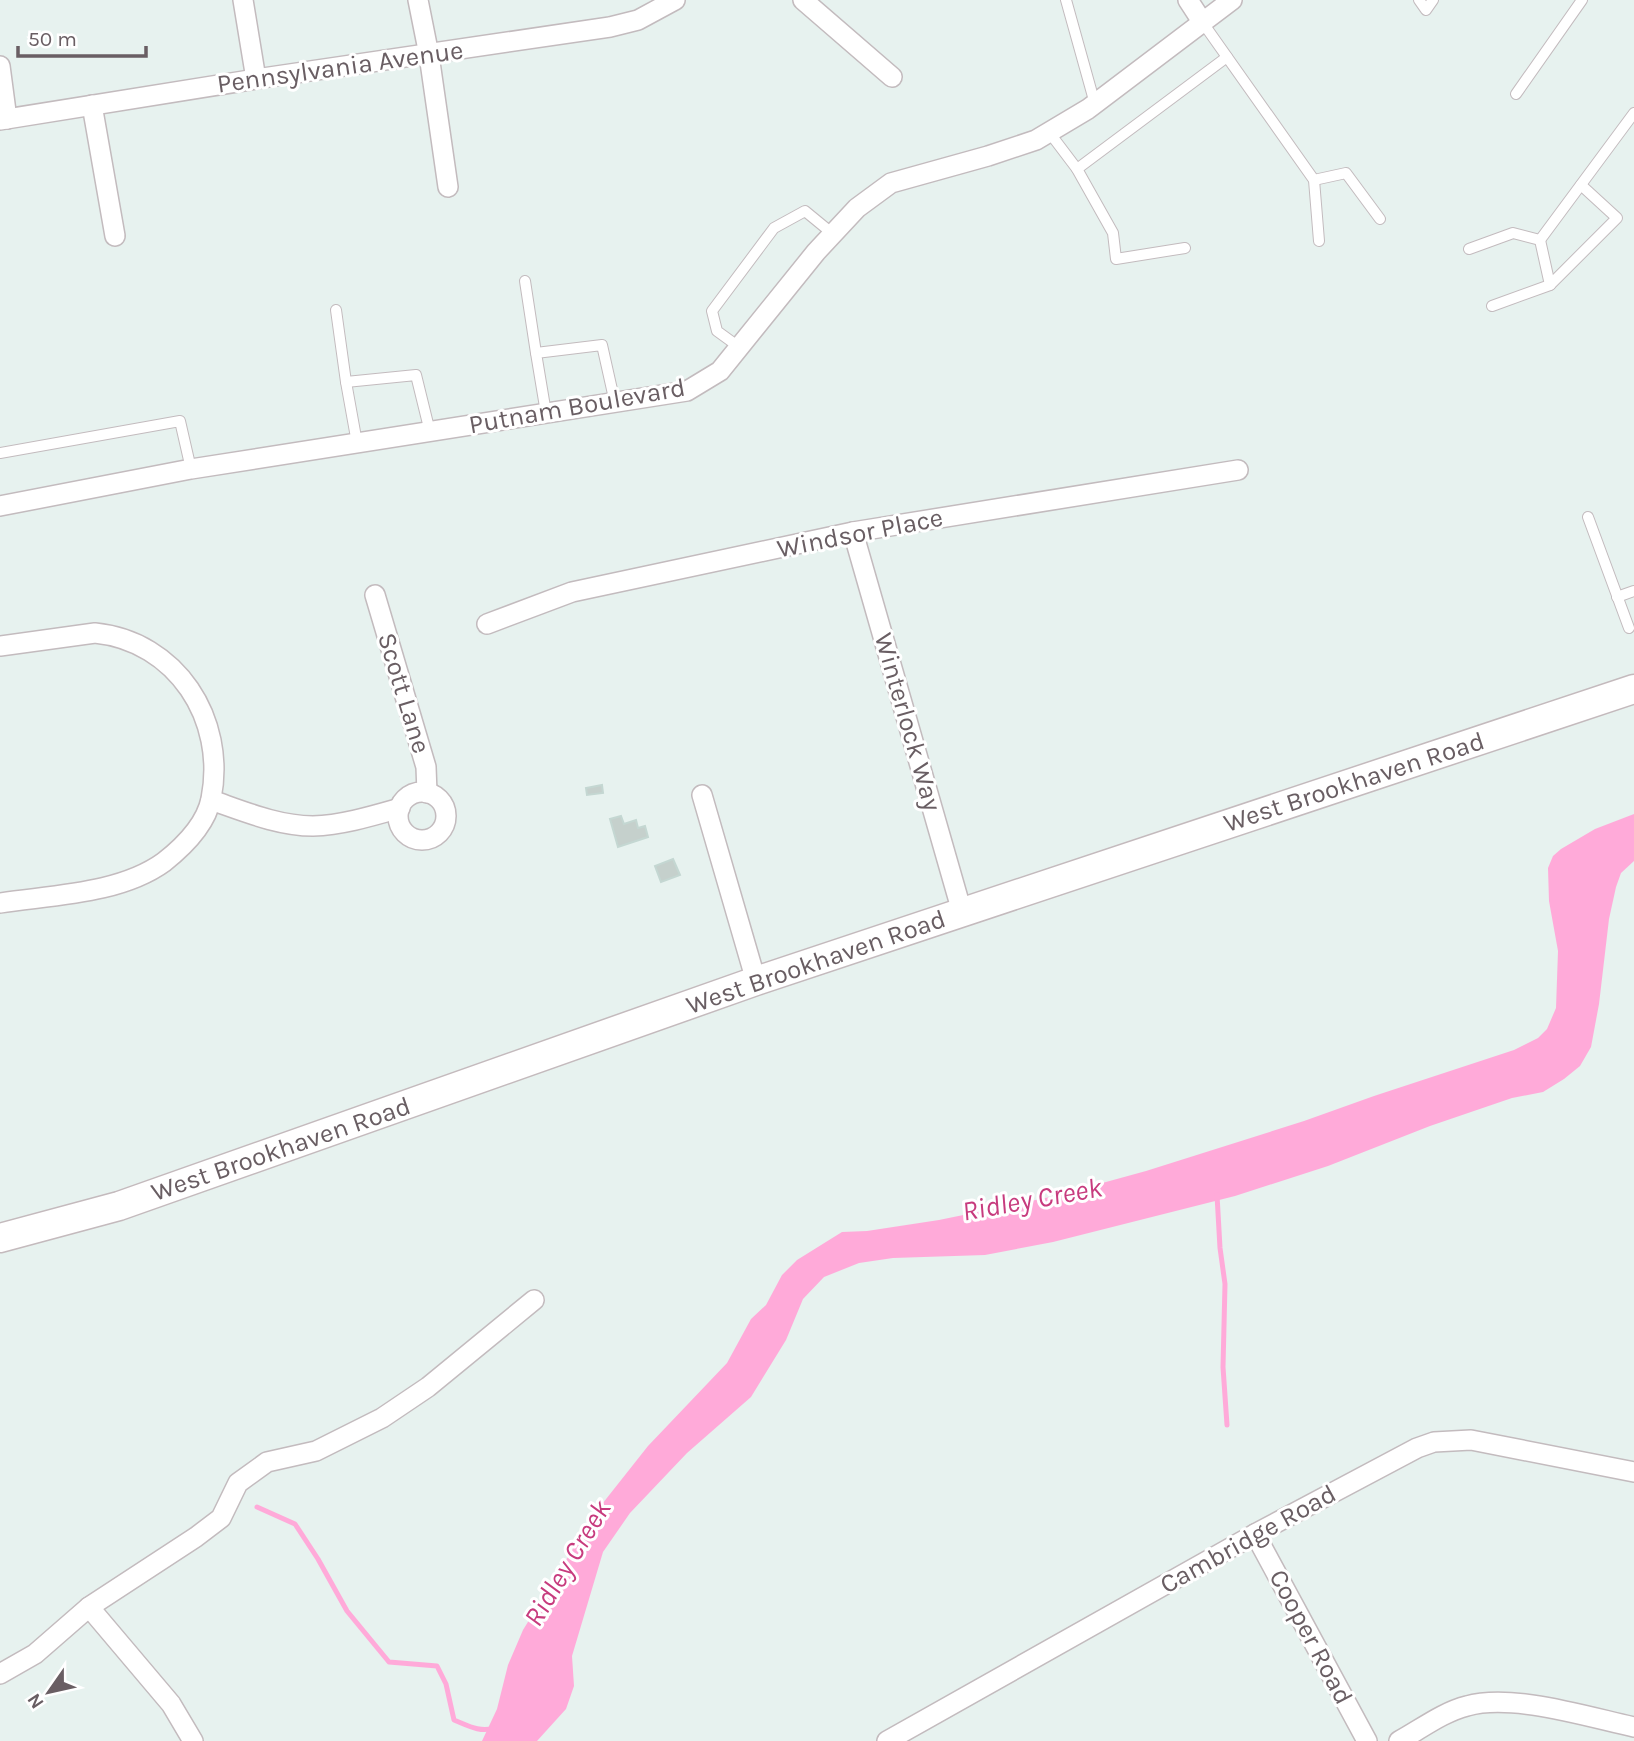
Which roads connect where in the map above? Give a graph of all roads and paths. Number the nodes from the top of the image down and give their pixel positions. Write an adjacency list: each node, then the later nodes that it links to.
1 (243, 0): 16 (street)
2 (418, 0): 12 (street)
3 (675, 0): 12 (street, Pennsylvania Avenue)
4 (803, 0): 15 (street)
5 (1066, 0): 18 (lane)
6 (1188, 0): 11 (street)
7 (1232, 0): 11 (street, Putnam Boulevard)
8 (1419, 0): 9 (lane)
9 (1433, 0)
10 (1582, 0): 17 (lane)
11 (1203, 23): 13 (lane); 18 (street, Putnam Boulevard)
12 (429, 54): 16 (street, Pennsylvania Avenue); 26 (street)
13 (1227, 57): 23 (lane); 24 (lane)
14 (0, 66): 21 (street)
15 (892, 77)
16 (256, 79): 19 (street, Pennsylvania Avenue)
17 (1516, 94)
18 (1095, 104): 22 (street, Putnam Boulevard)
19 (92, 106): 21 (street, Pennsylvania Avenue); 29 (street)
20 (1634, 113): 25 (lane)
21 (4, 119)
22 (1049, 132): 23 (lane); 28 (street, Putnam Boulevard)
23 (1077, 169): 32 (lane)
24 (1314, 180): 27 (lane); 31 (lane)
25 (1581, 185): 30 (lane); 35 (lane)
26 (448, 187)
27 (1380, 219)
28 (833, 233): 38 (street, Putnam Boulevard); 38 (lane)
29 (115, 236)
30 (1540, 240): 33 (lane); 35 (lane)
31 (1318, 241)
32 (1185, 248)
33 (1469, 249)
34 (525, 281): 39 (lane)
35 (1550, 285): 36 (lane)
36 (1492, 306)
37 (336, 310): 40 (lane)
38 (739, 347): 41 (street, Putnam Boulevard)
39 (536, 354): 41 (lane); 42 (lane)
40 (346, 382): 43 (lane); 44 (lane)
41 (615, 403): 42 (street, Putnam Boulevard)
42 (546, 413): 43 (street, Putnam Boulevard)
43 (430, 432): 44 (street, Putnam Boulevard)
44 (357, 443): 46 (street, Putnam Boulevard)
45 (0, 453): 46 (lane)
46 (191, 469): 48 (street, Putnam Boulevard)
47 (1238, 470): 50 (street, Windsor Place)
48 (0, 506)
49 (1588, 517): 53 (lane)
50 (853, 532): 54 (street, Windsor Place); 63 (street, Winterlock Way)
51 (1634, 591): 53 (lane)
52 (375, 594): 58 (street, Scott Lane)
53 (1617, 597): 55 (lane)
54 (487, 624)
55 (1629, 628)
56 (0, 646): 60 (street)
57 (1634, 689): 63 (street, West Brookhaven Road)
58 (427, 793): 61 (street, Scott Lane); 61 (street, Scott Lane)
59 (702, 795): 64 (street)
60 (211, 800): 61 (street, Scott Lane); 62 (street)
61 (400, 808)
62 (0, 903)
63 (962, 912): 64 (street, West Brookhaven Road)
64 (756, 981): 65 (street, West Brookhaven Road)
65 (0, 1238)
66 (534, 1300): 69 (street)
67 (1634, 1472): 68 (street, Cambridge Road)
68 (1255, 1534): 73 (street, Cambridge Road); 74 (street, Cooper Road)
69 (89, 1607): 70 (street); 72 (street)
70 (0, 1674)
71 (1634, 1727): 75 (street)
72 (193, 1741)
73 (887, 1741)
74 (1367, 1741)
75 (1399, 1741)

